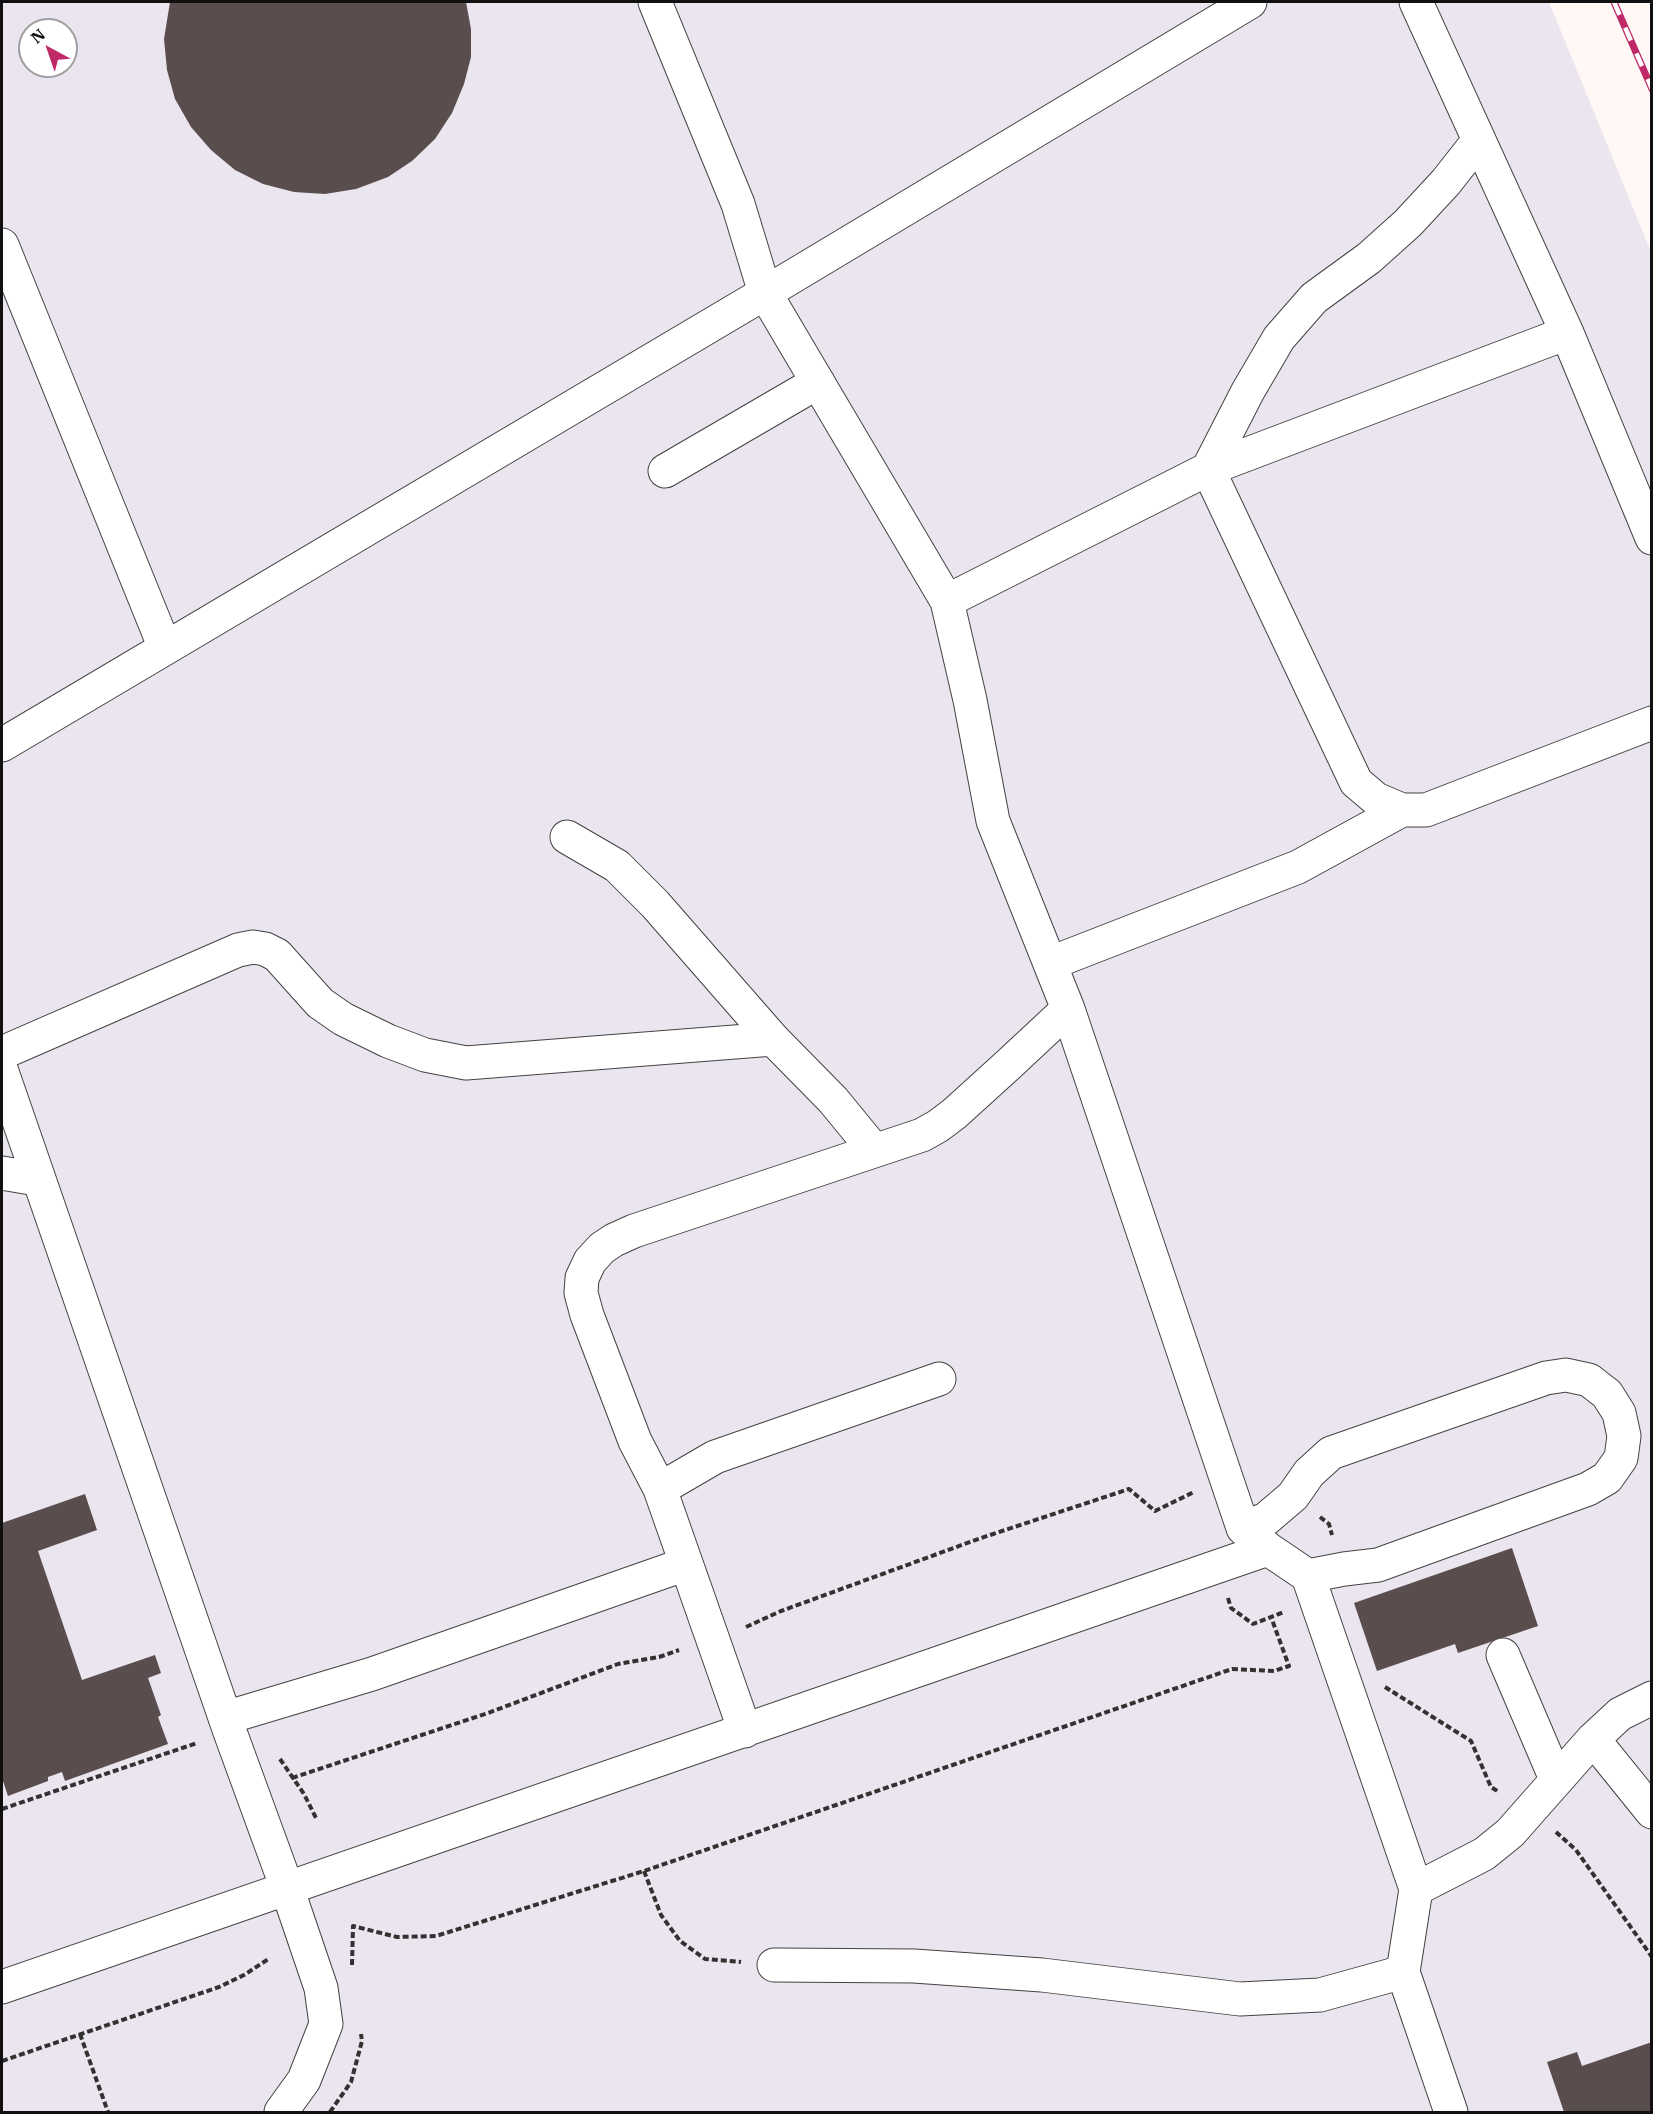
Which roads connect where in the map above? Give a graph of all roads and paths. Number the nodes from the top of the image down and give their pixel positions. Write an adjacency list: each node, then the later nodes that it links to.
1 (656, 2): 6 (lane)
2 (1250, 2): 6 (lane)
3 (1416, 2): 4 (lane)
4 (1479, 140): 7 (lane); 9 (lane)
5 (2, 245): 13 (lane)
6 (765, 293): 8 (lane); 13 (lane)
7 (1567, 333): 9 (lane); 11 (lane)
8 (818, 382): 10 (lane); 12 (lane)
9 (1208, 469): 12 (lane); 16 (lane)
10 (665, 471)
11 (1652, 538)
12 (947, 601): 18 (lane)
13 (165, 648): 15 (lane)
14 (1652, 723): 16 (lane)
15 (2, 745)
16 (1402, 810): 18 (lane)
17 (567, 837): 20 (lane)
18 (1051, 963): 19 (lane)
19 (1068, 1009): 23 (lane); 30 (lane)
20 (773, 1039): 21 (lane); 23 (lane)
21 (2, 1053)
22 (2, 1072): 25 (lane)
23 (874, 1150): 27 (lane)
24 (2, 1173): 25 (lane)
25 (37, 1179): 38 (lane)
26 (939, 1379): 27 (lane)
27 (660, 1489): 32 (lane)
28 (1129, 1489): 29 (path)
29 (1194, 1492)
30 (1243, 1528): 31 (lane); 33 (lane)
31 (1268, 1549): 33 (lane); 39 (lane)
32 (686, 1564): 38 (lane); 39 (lane)
33 (1308, 1576): 50 (lane)
34 (1271, 1617): 48 (path)
35 (1503, 1655): 43 (lane)
36 (1377, 1686): 45 (path)
37 (1652, 1698): 40 (lane)
38 (225, 1718): 49 (lane)
39 (745, 1731): 49 (lane)
40 (1593, 1739): 43 (lane); 46 (lane)
41 (202, 1741): 44 (path)
42 (275, 1751): 47 (path)
43 (1556, 1779): 45 (lane)
44 (2, 1809)
45 (1531, 1810): 50 (lane); 52 (path)
46 (1652, 1812)
47 (316, 1818)
48 (644, 1871): 51 (path); 54 (path)
49 (287, 1888): 56 (lane); 60 (lane)
50 (1416, 1889): 55 (lane)
51 (354, 1926)
52 (1652, 1957)
53 (270, 1958): 57 (path)
54 (774, 1965): 55 (lane)
55 (1402, 1972): 61 (lane)
56 (2, 1987)
57 (80, 2034): 58 (path); 59 (path)
58 (2, 2061)
59 (108, 2112)
60 (281, 2112)
61 (1450, 2112)

